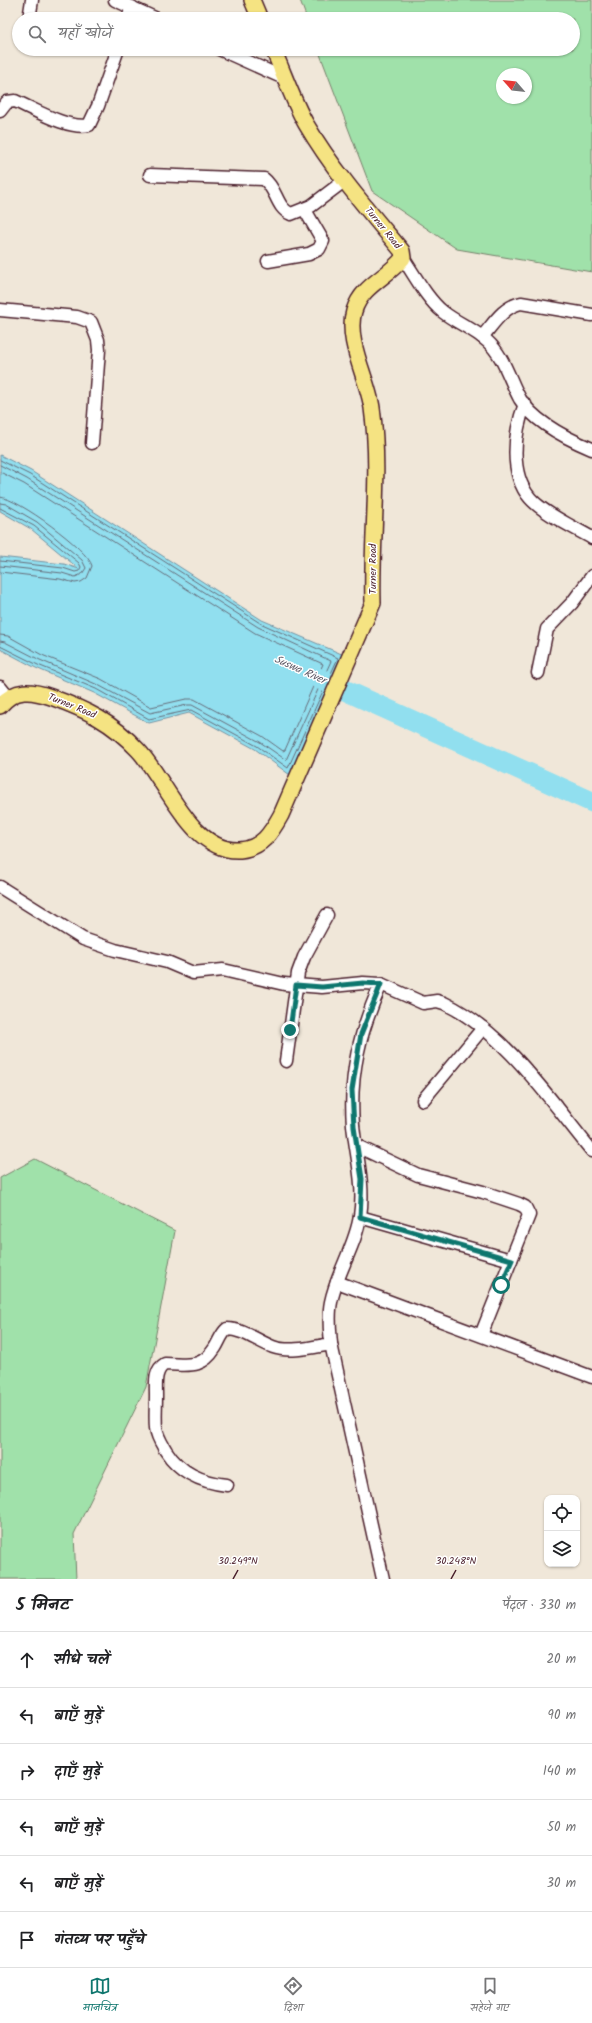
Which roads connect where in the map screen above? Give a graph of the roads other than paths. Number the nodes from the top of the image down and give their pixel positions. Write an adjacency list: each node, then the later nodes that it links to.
1 (32, 0): 5 (street)
2 (115, 0): 4 (street)
3 (252, 0): 8 (main road)
4 (132, 7): 6 (street); 7 (street)
5 (30, 12)
6 (130, 12)
7 (142, 12)
8 (257, 12)
9 (115, 56): 13 (street)
10 (235, 56): 12 (street)
11 (276, 56): 12 (main road, Turner Road)
12 (286, 79): 15 (main road, Turner Road)
13 (0, 111)
14 (150, 175): 16 (street)
15 (344, 181): 16 (street); 17 (main road, Turner Road)
16 (305, 210): 18 (street)
17 (403, 258): 21 (street); 28 (main road, Turner Road)
18 (268, 262)
19 (0, 310): 23 (street)
20 (592, 315): 21 (street)
21 (482, 337): 22 (street)
22 (525, 404): 24 (street); 25 (street)
23 (92, 443)
24 (592, 449)
25 (592, 538)
26 (592, 576): 27 (street)
27 (538, 673)
28 (3, 697)
29 (0, 887): 32 (street)
30 (327, 915): 32 (street)
31 (381, 984): 32 (street); 33 (street); 36 (street)
32 (296, 985): 34 (street)
33 (483, 1028): 35 (street); 37 (street)
34 (286, 1061)
35 (423, 1100)
36 (357, 1146): 38 (street); 39 (street)
37 (592, 1151)
38 (360, 1217): 39 (street); 40 (street)
39 (512, 1260): 41 (street)
40 (337, 1282): 41 (street); 42 (street)
41 (481, 1335): 43 (street)
42 (331, 1344): 44 (street); 45 (street)
43 (592, 1377)
44 (227, 1484)
45 (383, 1579)

